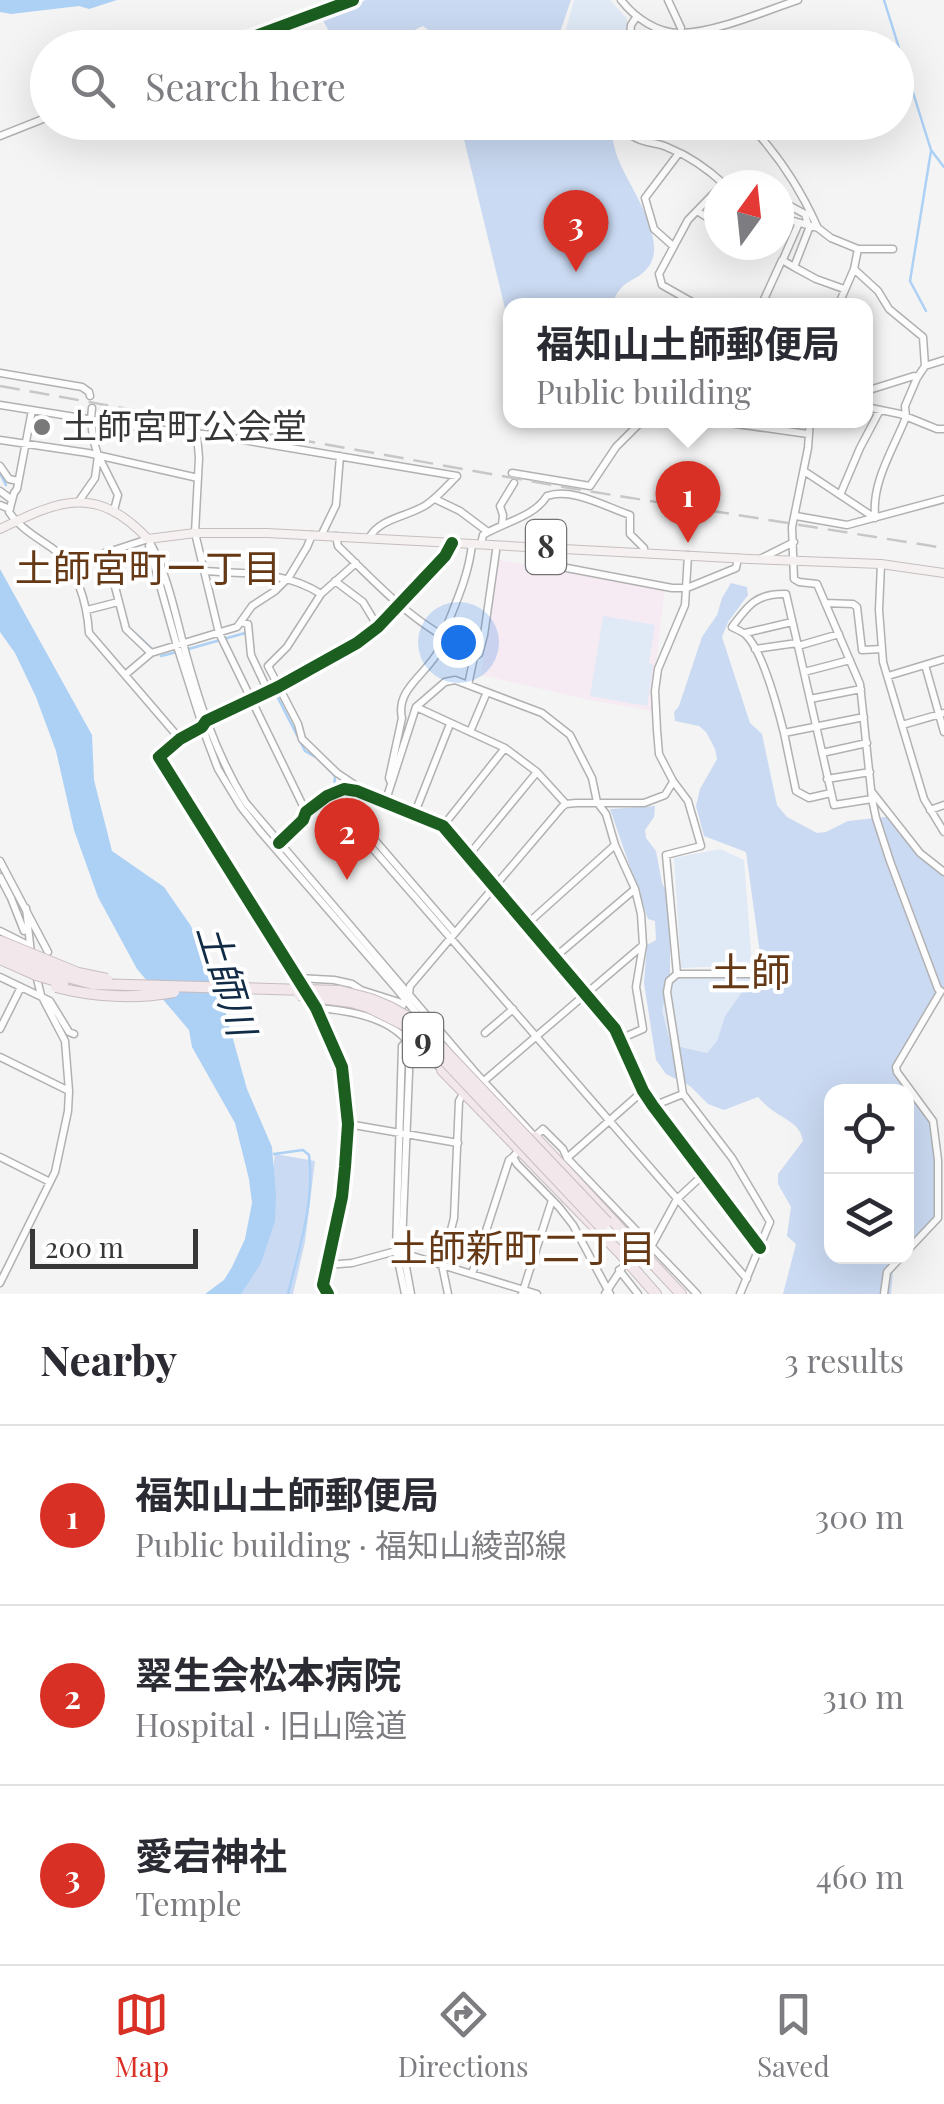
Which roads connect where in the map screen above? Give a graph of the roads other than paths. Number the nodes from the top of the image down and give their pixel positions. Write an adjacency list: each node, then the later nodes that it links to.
1 (353, 0): 7 (street)
2 (621, 0): 5 (street)
3 (668, 0): 6 (street)
4 (798, 0): 10 (street)
5 (637, 16): 8 (street); 9 (street)
6 (680, 28)
7 (272, 30)
8 (631, 30)
9 (665, 30)
10 (695, 30)
11 (30, 124): 12 (street)
12 (0, 136)
13 (638, 140): 15 (street)
14 (764, 140): 22 (street)
15 (679, 153): 16 (street); 24 (street)
16 (706, 170)
17 (704, 204): 19 (street)
18 (794, 208): 22 (street)
19 (697, 211): 20 (street); 24 (street)
20 (704, 216)
21 (794, 221): 22 (street)
22 (809, 226): 23 (street); 25 (street); 27 (street)
23 (794, 245)
24 (673, 246): 30 (street)
25 (858, 249): 26 (street); 28 (street)
26 (892, 249)
27 (794, 266): 29 (street); 31 (street)
28 (854, 269): 29 (street); 34 (street)
29 (844, 289): 32 (street)
30 (684, 298)
31 (765, 298)
32 (841, 298)
33 (944, 360): 34 (street)
34 (925, 366): 36 (street)
35 (0, 373): 38 (street)
36 (916, 378): 37 (street); 44 (street)
37 (873, 390)
38 (90, 396)
39 (0, 405): 42 (street)
40 (92, 408): 45 (street)
41 (873, 408): 43 (street)
42 (32, 410): 45 (street); 55 (street)
43 (880, 410): 44 (street); 46 (street)
44 (906, 416): 51 (street); 74 (street)
45 (90, 419): 52 (street); 56 (street)
46 (873, 423)
47 (636, 428): 60 (street)
48 (765, 428): 53 (street)
49 (809, 428): 53 (street)
50 (871, 428): 66 (street)
51 (944, 429)
52 (196, 434): 57 (street); 61 (street)
53 (808, 434): 59 (street)
54 (0, 440): 55 (street)
55 (25, 444): 56 (street); 63 (street)
56 (98, 455): 61 (street); 70 (street); 72 (street)
57 (340, 456): 67 (street); 80 (street)
58 (0, 466): 62 (street)
59 (804, 471): 66 (street); 73 (street)
60 (512, 473)
61 (198, 478): 79 (street)
62 (9, 479): 63 (street); 69 (street)
63 (18, 481): 69 (street)
64 (514, 483): 76 (street)
65 (0, 492): 69 (street)
66 (840, 495): 74 (street)
67 (435, 499): 78 (street); 82 (street)
68 (944, 500): 74 (street)
69 (12, 501): 71 (street); 75 (street)
70 (78, 501): 72 (main road); 75 (main road)
71 (0, 505)
72 (114, 510): 83 (main road)
73 (796, 516): 74 (street); 85 (street)
74 (875, 517)
75 (14, 523): 77 (main road); 97 (street)
76 (502, 525): 78 (street); 90 (street)
77 (0, 529)
78 (488, 532): 86 (street)
79 (194, 533): 80 (main road, 8); 83 (main road, 8); 98 (street)
80 (316, 535): 81 (main road, 8); 100 (street)
81 (336, 536): 82 (main road, 8); 95 (street)
82 (369, 538): 84 (main road, 8)
83 (148, 539): 89 (street); 116 (street)
84 (452, 542): 86 (main road, 8); 106 (street)
85 (794, 542): 93 (street); 94 (street)
86 (477, 544): 87 (main road, 8); 114 (street)
87 (554, 548): 90 (main road, 8); 102 (street)
88 (496, 550): 126 (street)
89 (106, 552): 97 (street); 104 (street)
90 (644, 553): 91 (main road, 8)
91 (688, 554): 92 (main road, 8); 102 (street)
92 (738, 558): 93 (main road, 8); 102 (street)
93 (762, 558): 94 (main road, 8)
94 (794, 560): 96 (main road, 8); 105 (street)
95 (356, 563): 101 (street); 106 (street)
96 (881, 564): 99 (main road, 8); 118 (street)
97 (69, 565): 107 (street)
98 (204, 571): 100 (street); 111 (street)
99 (944, 573)
100 (289, 577): 103 (street); 108 (street)
101 (335, 582): 103 (street); 110 (street)
102 (687, 588): 150 (street)
103 (321, 594): 127 (street)
104 (118, 602): 107 (street); 119 (street)
105 (826, 603): 113 (street); 118 (street)
106 (399, 604): 110 (street); 114 (street)
107 (87, 610): 124 (street)
108 (241, 622): 111 (street); 129 (street)
109 (792, 622): 112 (street); 112 (street); 115 (street)
110 (378, 627): 127 (street)
111 (219, 633): 116 (street); 131 (street)
112 (744, 633): 117 (street)
113 (839, 634): 115 (street); 121 (street)
114 (443, 636): 151 (street)
115 (798, 644): 117 (street); 123 (street)
116 (180, 645): 119 (street); 136 (street)
117 (755, 649): 142 (street)
118 (882, 649): 125 (street)
119 (151, 653): 124 (street)
120 (944, 659): 122 (street)
121 (850, 660): 123 (street); 128 (street)
122 (925, 664): 125 (street); 134 (street)
123 (804, 672): 132 (street)
124 (125, 675): 143 (street)
125 (887, 676): 138 (street)
126 (468, 685): 130 (street); 133 (street)
127 (278, 686): 129 (street); 152 (street)
128 (861, 688): 132 (street); 135 (street)
129 (268, 691): 131 (street)
130 (487, 692): 140 (street); 156 (street)
131 (252, 699): 136 (street); 161 (street)
132 (810, 699): 139 (street)
133 (416, 707): 137 (street); 151 (street)
134 (941, 713): 138 (street); 141 (street)
135 (864, 717): 139 (street); 144 (street)
136 (204, 724): 143 (street); 165 (street); 193 (street)
137 (450, 724): 140 (street); 162 (street)
138 (902, 725): 160 (street)
139 (816, 727): 142 (street); 146 (street)
140 (470, 732): 145 (street)
141 (944, 732)
142 (784, 733): 153 (street)
143 (180, 739): 186 (street)
144 (867, 743): 146 (street); 148 (street)
145 (504, 748): 147 (street); 163 (street)
146 (822, 753): 149 (street)
147 (537, 772): 158 (street); 167 (street)
148 (870, 772): 149 (street); 155 (street)
149 (828, 779): 153 (street)
150 (673, 782): 156 (street); 184 (street)
151 (391, 784): 157 (street)
152 (357, 791): 154 (street); 157 (street)
153 (831, 794): 155 (street)
154 (330, 795): 161 (street); 176 (street)
155 (872, 795): 169 (street); 191 (street)
156 (597, 802): 158 (street); 166 (street)
157 (385, 804): 162 (street)
158 (566, 804): 171 (street)
159 (944, 805): 160 (street)
160 (930, 810): 164 (street)
161 (306, 812): 165 (street)
162 (414, 815): 163 (street)
163 (443, 826): 167 (street)
164 (944, 832)
165 (279, 843): 193 (street)
166 (615, 845): 172 (street); 174 (street)
167 (468, 856): 171 (street)
168 (0, 861): 173 (street)
169 (944, 872)
170 (0, 877): 179 (street)
171 (493, 888): 174 (street); 176 (street)
172 (635, 888): 178 (street); 182 (street)
173 (26, 908): 179 (street); 181 (street)
174 (527, 924): 182 (street)
175 (0, 931): 179 (street)
176 (453, 936): 193 (street); 195 (street)
177 (0, 940): 189 (highway, 9, bridge)
178 (643, 945): 190 (street); 200 (street)
179 (29, 946): 192 (street)
180 (0, 950): 189 (highway, 9, bridge)
181 (48, 952)
182 (554, 958): 190 (street)
183 (0, 962): 189 (highway, 9, bridge)
184 (677, 974): 187 (street); 208 (street)
185 (0, 977): 188 (street)
186 (296, 978): 193 (street); 194 (street)
187 (757, 980)
188 (21, 987): 192 (street); 196 (street)
189 (179, 989): 223 (highway, 9, bridge)
190 (586, 992): 199 (street); 200 (street)
191 (942, 992): 218 (street)
192 (41, 995): 198 (street); 205 (street)
193 (405, 999): 201 (street); 203 (street); 204 (street)
194 (316, 1008): 201 (street); 211 (street)
195 (513, 1008): 197 (street); 199 (street)
196 (0, 1029)
197 (485, 1033)
198 (74, 1034)
199 (536, 1036): 204 (street); 210 (street)
200 (620, 1040): 206 (street)
201 (406, 1045): 203 (street); 212 (street)
202 (0, 1057): 205 (street)
203 (442, 1070): 207 (highway, 9)
204 (484, 1082): 213 (street)
205 (69, 1091): 220 (street)
206 (643, 1091): 209 (street); 210 (street)
207 (464, 1093): 214 (street); 215 (highway, 9)
208 (683, 1094): 209 (street); 226 (street)
209 (653, 1106): 219 (street)
210 (609, 1122): 217 (street); 221 (street)
211 (348, 1124): 212 (street); 230 (street)
212 (403, 1133): 214 (street); 227 (street)
213 (535, 1137): 215 (street); 217 (street); 243 (highway, 9)
214 (458, 1143): 228 (street)
215 (516, 1154): 222 (street); 231 (street); 242 (highway, 9)
216 (0, 1157): 220 (street)
217 (567, 1158): 225 (street)
218 (941, 1160): 224 (street)
219 (704, 1174): 221 (street); 226 (street)
220 (50, 1182): 233 (street)
221 (677, 1199): 225 (street); 232 (street)
222 (552, 1200): 235 (street); 236 (street)
223 (604, 1225): 242 (highway, 9); 243 (highway, 9)
224 (914, 1243)
225 (650, 1247): 244 (street)
226 (760, 1248): 232 (street)
227 (400, 1252): 228 (street); 230 (street); 234 (street)
228 (442, 1264): 231 (street); 239 (street)
229 (895, 1264): 246 (street)
230 (326, 1266): 237 (street)
231 (472, 1274): 235 (street)
232 (746, 1279): 245 (street)
233 (0, 1283)
234 (407, 1292): 238 (street)
235 (522, 1292): 240 (street)
236 (607, 1292): 241 (street)
237 (328, 1294)
238 (391, 1294)
239 (448, 1294)
240 (537, 1294)
241 (638, 1294)
242 (660, 1294)
243 (678, 1294)
244 (697, 1294)
245 (740, 1294)
246 (884, 1294)

